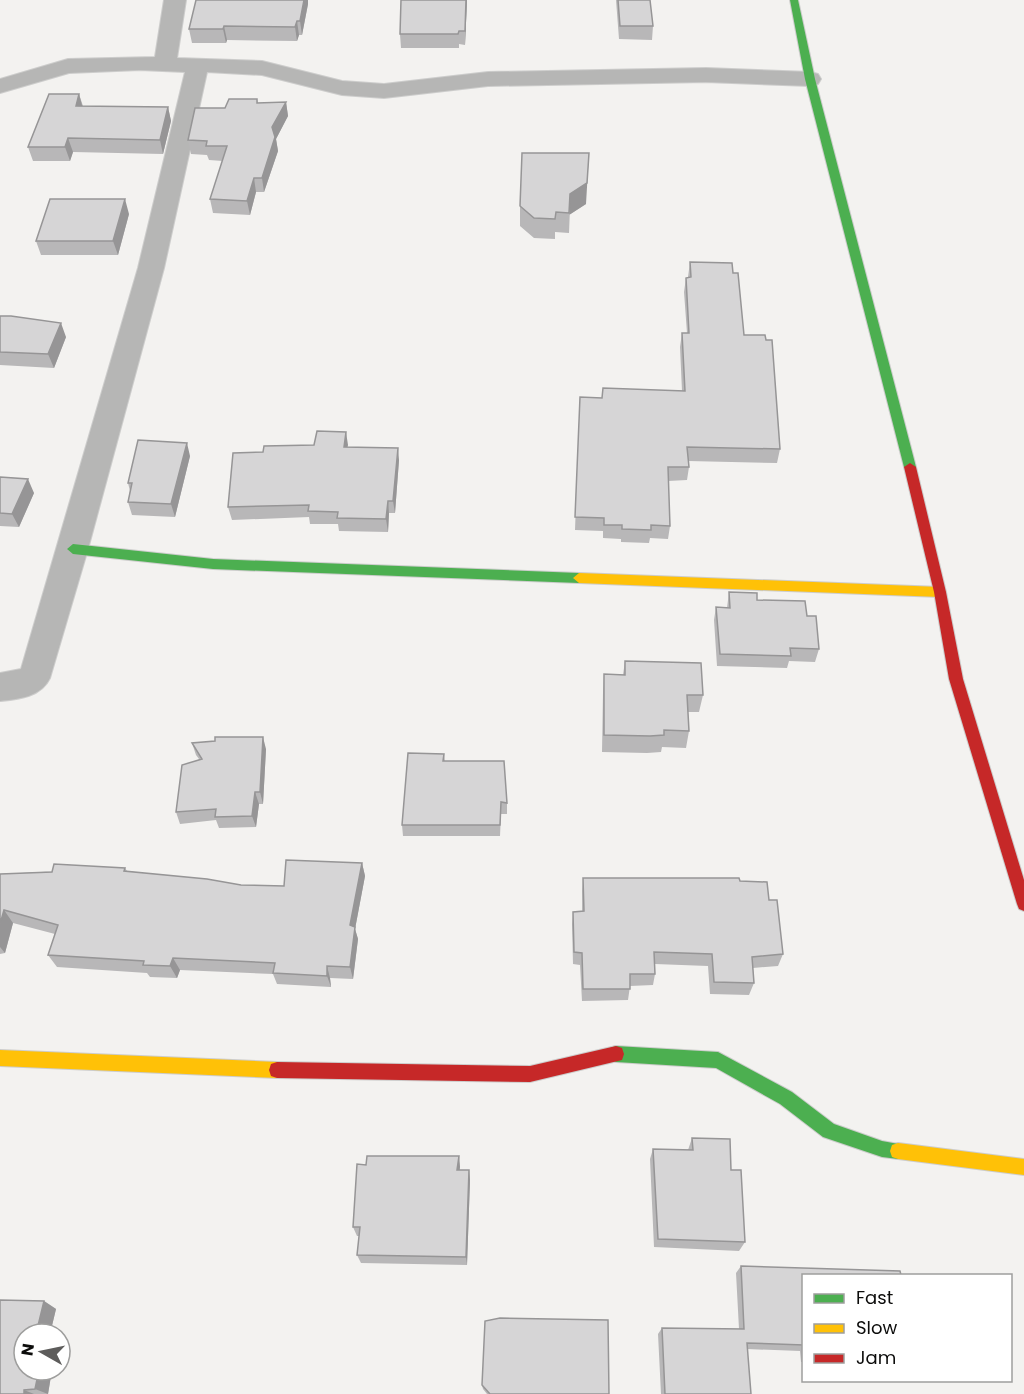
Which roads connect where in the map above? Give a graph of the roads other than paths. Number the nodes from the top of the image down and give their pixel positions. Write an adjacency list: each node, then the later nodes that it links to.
1 (175, 0): 3 (street)
2 (794, 0): 5 (street)
3 (164, 63): 4 (street); 6 (street)
4 (199, 64): 5 (street); 7 (street)
5 (810, 79): 8 (street)
6 (0, 86)
7 (73, 549): 8 (street); 9 (street)
8 (940, 591): 10 (street)
9 (0, 687)
10 (1024, 904)
11 (0, 1058): 12 (street)
12 (1024, 1167)

